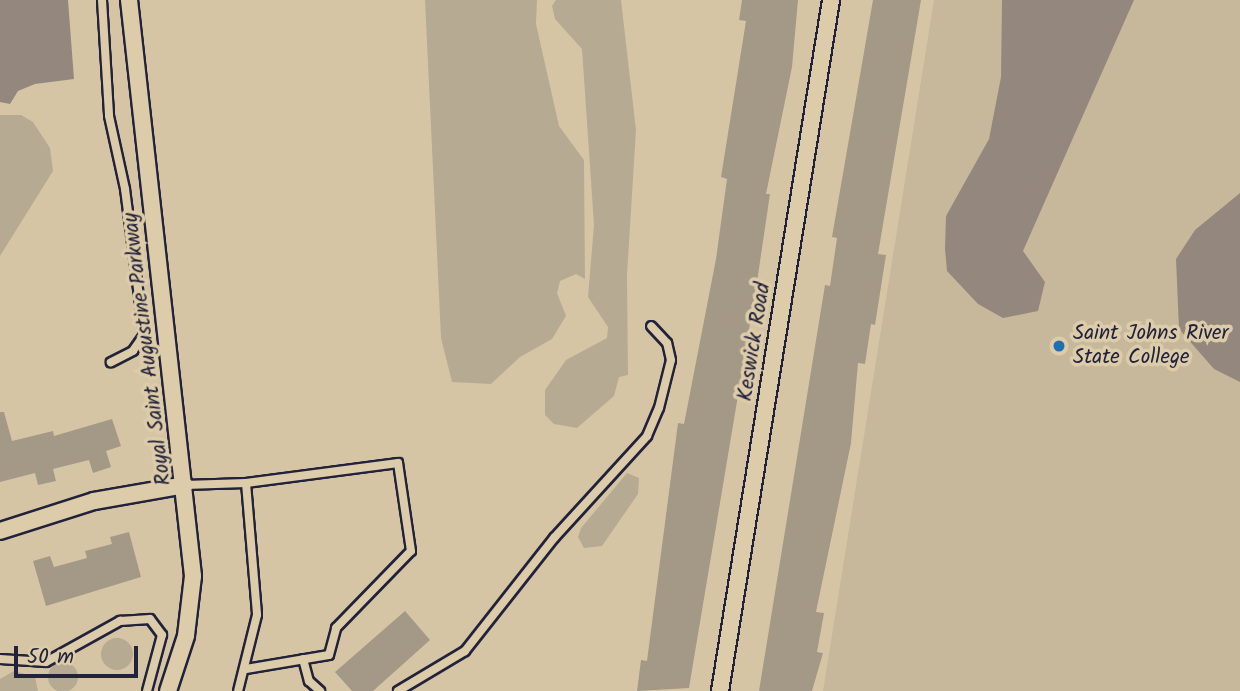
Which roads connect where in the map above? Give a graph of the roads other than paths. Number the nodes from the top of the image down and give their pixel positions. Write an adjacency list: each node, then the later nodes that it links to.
1 (102, 0): 5 (lane)
2 (129, 0): 7 (street, Royal Saint Augustine Parkway)
3 (831, 0): 17 (street, Keswick Road)
4 (650, 326): 16 (lane)
5 (111, 362)
6 (246, 483): 7 (lane); 10 (lane); 11 (lane)
7 (185, 485): 8 (street); 13 (street, Royal Saint Augustine Parkway)
8 (0, 531)
9 (0, 659): 12 (lane)
10 (303, 659): 11 (lane); 15 (lane)
11 (246, 669): 14 (lane)
12 (147, 691)
13 (168, 691)
14 (238, 691)
15 (320, 691)
16 (398, 691)
17 (720, 691)

